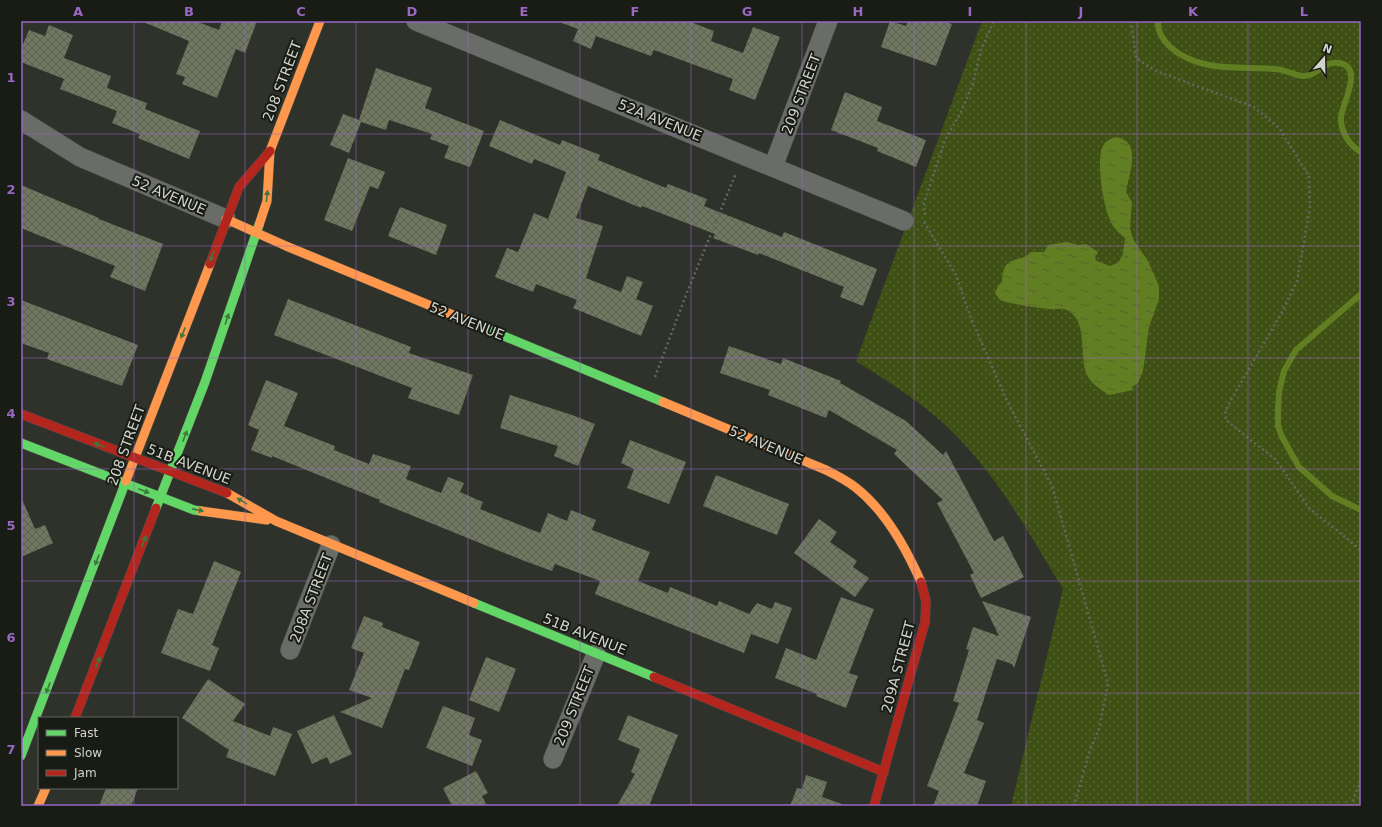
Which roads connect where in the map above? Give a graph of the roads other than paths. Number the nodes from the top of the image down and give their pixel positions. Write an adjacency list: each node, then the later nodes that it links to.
1 (320, 21): 5 (street, 208 STREET)
2 (416, 21): 6 (street, 52A AVENUE)
3 (828, 21): 6 (street, 209 STREET)
4 (21, 120): 7 (street, 52 AVENUE)
5 (270, 151): 7 (street, 208 STREET); 9 (street, 208 STREET, one-way to 5)
6 (773, 167): 8 (street, 52A AVENUE)
7 (226, 219): 9 (street, 52 AVENUE); 12 (street, 208 STREET, one-way to 12)
8 (904, 221)
9 (256, 233): 13 (street, 208 STREET, one-way to 9); 17 (street, 52 AVENUE)
10 (21, 414): 12 (street, 51B AVENUE, one-way to 10)
11 (21, 443): 14 (street, 51B AVENUE)
12 (136, 459): 13 (street, 51B AVENUE); 14 (street, 208 STREET)
13 (171, 472): 15 (street, 208 STREET); 16 (street, 51B AVENUE, one-way to 13)
14 (126, 484): 15 (street, 51B AVENUE, one-way to 15); 22 (street, 208 STREET, one-way to 22)
15 (161, 498): 16 (street, 51B AVENUE, one-way to 16); 21 (street, 208 STREET, one-way to 15)
16 (276, 521): 18 (street, 51B AVENUE)
17 (898, 539): 24 (street, 209A STREET)
18 (331, 545): 19 (street, 208A STREET); 20 (street, 51B AVENUE)
19 (290, 650)
20 (596, 654): 23 (street, 209 STREET); 24 (street, 51B AVENUE)
21 (75, 717)
22 (21, 756)
23 (553, 759)
24 (884, 772): 27 (street, 209A STREET)
25 (46, 789): 26 (street)
26 (38, 806)
27 (874, 806)

